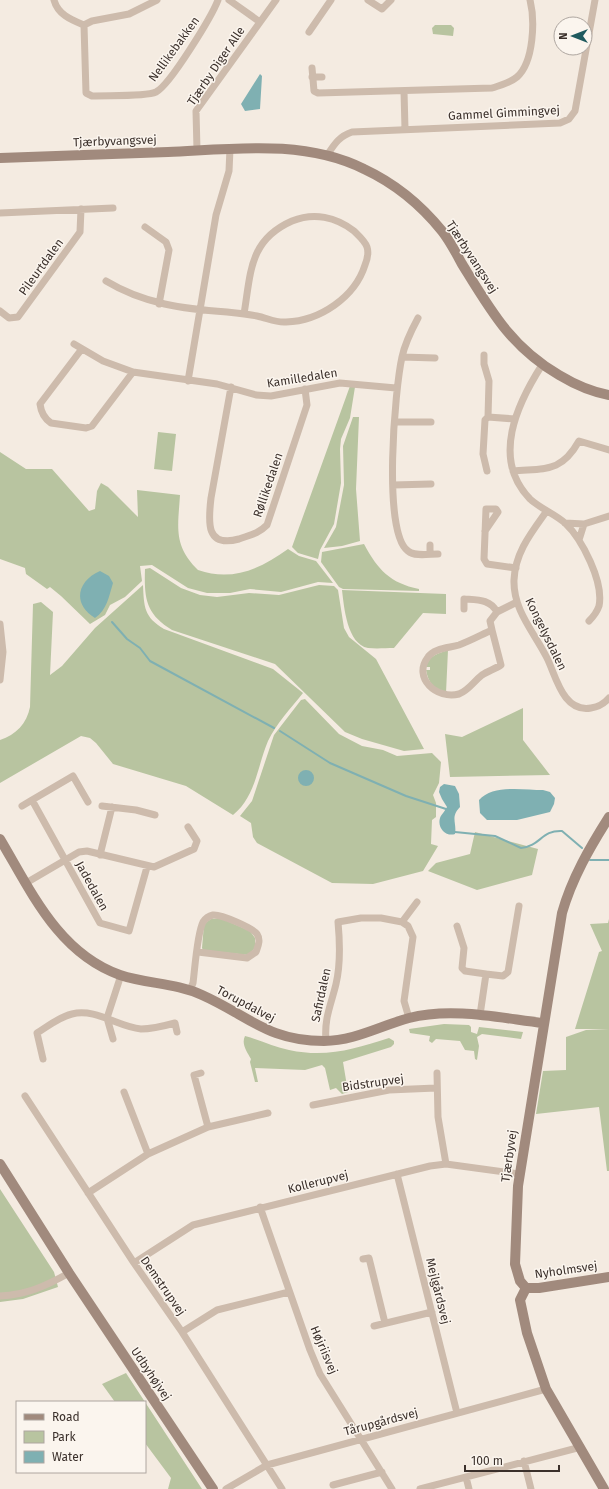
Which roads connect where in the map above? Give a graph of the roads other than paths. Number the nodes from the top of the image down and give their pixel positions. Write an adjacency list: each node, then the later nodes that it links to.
1 (54, 0): 12 (street)
2 (157, 0): 12 (street)
3 (218, 0): 12 (street, Nellikebakken)
4 (229, 0): 11 (street)
5 (276, 0): 11 (street, Tjærby Diger Alle)
6 (331, 0): 13 (street)
7 (368, 0): 8 (street)
8 (392, 0)
9 (530, 0): 17 (street)
10 (595, 0): 18 (street, Gammel Gimmingvej)
11 (260, 22): 20 (street, Tjærby Diger Alle)
12 (84, 25)
13 (309, 32)
14 (312, 68): 15 (street)
15 (312, 78): 16 (street); 17 (street)
16 (322, 78)
17 (404, 91): 18 (street)
18 (405, 129): 21 (street, Gammel Gimmingvej)
19 (230, 149): 20 (street, Tjærbyvangsvej); 21 (street, Tjærbyvangsvej); 29 (street)
20 (197, 150): 22 (street, Tjærbyvangsvej)
21 (328, 154): 38 (street, Tjærbyvangsvej)
22 (0, 158)
23 (113, 208): 24 (street)
24 (81, 209): 25 (street); 30 (street, Pileurtdalen)
25 (0, 213)
26 (145, 227): 28 (street)
27 (106, 282): 28 (street)
28 (159, 304): 29 (street)
29 (200, 310): 31 (street); 40 (street)
30 (0, 311)
31 (244, 314): 31 (street)
32 (418, 318): 36 (street)
33 (74, 344): 34 (street, Kamilledalen)
34 (82, 350): 39 (street, Kamilledalen); 39 (street)
35 (484, 355): 45 (street)
36 (402, 356): 37 (street); 42 (street)
37 (435, 358)
38 (542, 365): 44 (street, Tjærbyvangsvej); 46 (street)
39 (133, 372): 40 (street, Kamilledalen)
40 (188, 381): 41 (street, Kamilledalen)
41 (231, 388): 43 (street, Kamilledalen); 43 (street, Røllikedalen)
42 (396, 388): 43 (street, Kamilledalen); 47 (street)
43 (305, 389)
44 (609, 394)
45 (488, 417): 46 (street); 50 (street)
46 (515, 419): 51 (street)
47 (395, 422): 48 (street); 53 (street)
48 (431, 422)
49 (609, 450): 51 (street)
50 (487, 471)
51 (513, 471): 54 (street)
52 (431, 484): 53 (street)
53 (393, 485): 60 (street)
54 (546, 512): 56 (street); 61 (street, Kongelysdalen)
55 (609, 516): 57 (street)
56 (565, 523): 57 (street); 59 (street)
57 (584, 524): 59 (street)
58 (485, 531): 61 (street)
59 (579, 540): 65 (street)
60 (430, 545)
61 (516, 568): 62 (street, Kongelysdalen)
62 (517, 602): 64 (street); 69 (street, Kongelysdalen)
63 (464, 609): 64 (street)
64 (497, 612): 67 (street)
65 (589, 621)
66 (0, 624): 68 (street)
67 (492, 630): 67 (street)
68 (0, 680)
69 (609, 698)
70 (32, 800): 71 (street); 72 (street); 80 (street, Jadedalen)
71 (88, 802)
72 (22, 806)
73 (102, 806): 74 (street)
74 (112, 808): 75 (street); 79 (street, Jadedalen)
75 (155, 815)
76 (609, 817): 94 (street, Tjærbyvej)
77 (188, 827): 81 (street, Jadedalen)
78 (0, 839): 82 (street, Torupdalvej)
79 (100, 855): 80 (street, Jadedalen); 81 (street, Jadedalen)
80 (65, 859): 81 (street, Jadedalen); 82 (street, Jadedalen)
81 (147, 867)
82 (26, 883): 89 (street, Torupdalvej)
83 (417, 902): 85 (street)
84 (518, 906): 88 (street)
85 (402, 922): 93 (street); 97 (street, Safirdalen)
86 (456, 926): 88 (street)
87 (198, 952): 87 (street); 90 (street)
88 (486, 974): 91 (street)
89 (121, 975): 90 (street, Torupdalvej); 92 (street)
90 (190, 990): 97 (street, Torupdalvej)
91 (480, 1015): 93 (street, Torupdalvej); 94 (street, Torupdalvej)
92 (107, 1018): 95 (street); 96 (street); 98 (street)
93 (409, 1018): 97 (street, Torupdalvej)
94 (544, 1023): 111 (street, Tjærbyvej)
95 (177, 1032)
96 (113, 1039)
97 (326, 1041)
98 (43, 1059)
99 (201, 1073): 106 (street)
100 (437, 1073): 101 (street)
101 (436, 1088): 104 (street, Bidstrupvej); 109 (street)
102 (124, 1092): 107 (street)
103 (25, 1096): 112 (street, Demstrupvej)
104 (313, 1105)
105 (268, 1113): 106 (street)
106 (208, 1127): 107 (street)
107 (148, 1154): 112 (street)
108 (0, 1164): 116 (street, Udbyhøjvej)
109 (446, 1164): 110 (street, Kollerupvej); 111 (street, Kollerupvej)
110 (397, 1174): 113 (street, Kollerupvej); 121 (street, Mejlgårdsvej)
111 (519, 1174): 118 (street, Tjærbyvej)
112 (88, 1193): 115 (street, Demstrupvej)
113 (260, 1207): 115 (street, Kollerupvej); 119 (street, Højriisvej)
114 (363, 1260): 122 (street)
115 (134, 1263): 124 (street, Demstrupvej)
116 (69, 1273): 120 (street); 134 (street, Udbyhøjvej)
117 (609, 1277): 118 (street, Nyholmsvej)
118 (526, 1288): 125 (street)
119 (289, 1292): 124 (street); 127 (street, Højriisvej)
120 (0, 1296)
121 (432, 1312): 122 (street); 126 (street, Mejlgårdsvej)
122 (385, 1323): 123 (street)
123 (374, 1326)
124 (182, 1332): 130 (street, Demstrupvej)
125 (546, 1389): 126 (street, Tårupgårdsvej); 128 (street)
126 (457, 1413): 127 (street, Tårupgårdsvej)
127 (360, 1439): 130 (street, Tårupgårdsvej); 131 (street, Højriisvej)
128 (581, 1446): 129 (street); 141 (street)
129 (524, 1462): 132 (street); 140 (street)
130 (267, 1464): 135 (street, Tårupgårdsvej); 136 (street, Demstrupvej)
131 (382, 1472): 133 (street); 137 (street, Højriisvej)
132 (466, 1477): 138 (street); 139 (street)
133 (333, 1485)
134 (213, 1489)
135 (226, 1489)
136 (282, 1489)
137 (392, 1489)
138 (420, 1489)
139 (469, 1489)
140 (531, 1489)
141 (604, 1489)

